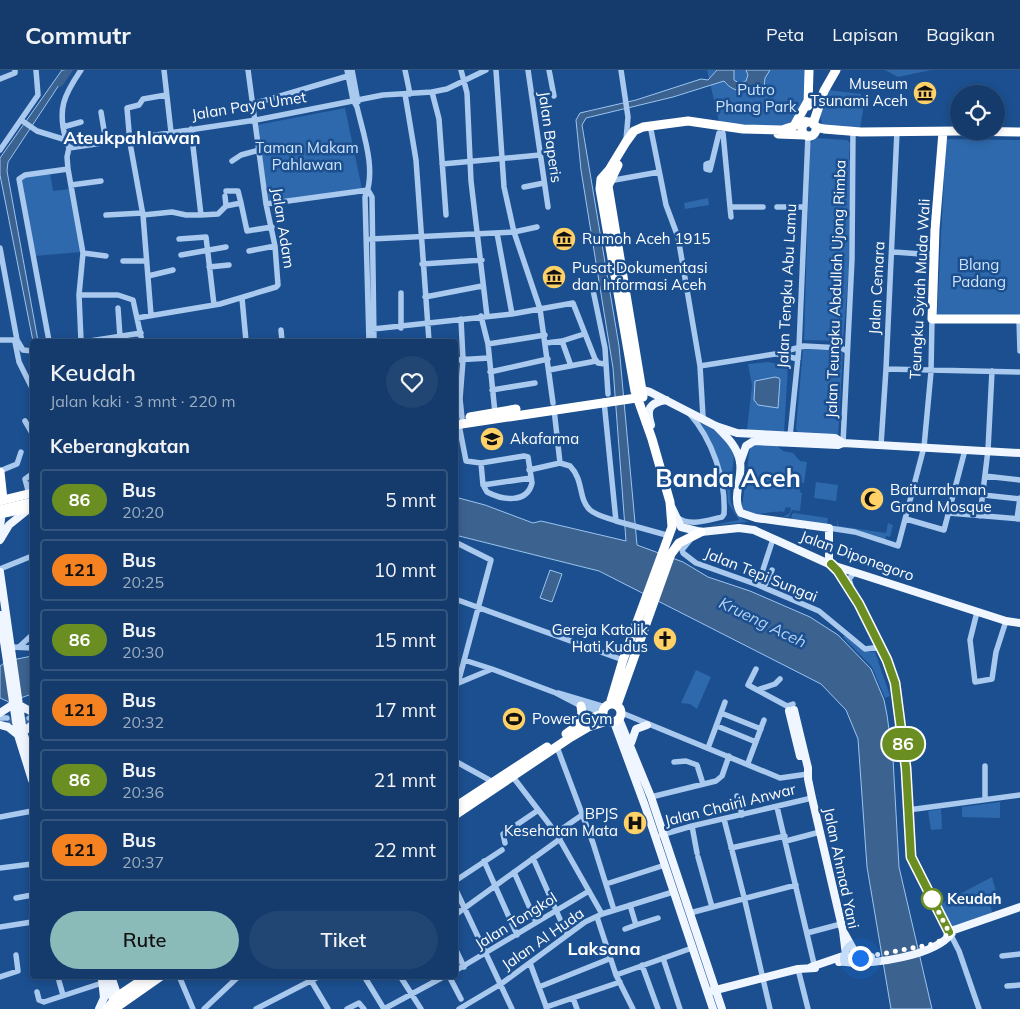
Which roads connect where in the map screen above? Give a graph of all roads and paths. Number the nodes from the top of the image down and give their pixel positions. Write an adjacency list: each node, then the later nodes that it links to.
1 (15, 70): 17 (street)
2 (36, 70): 30 (street)
3 (82, 70): 33 (street)
4 (164, 70): 23 (street)
5 (248, 70): 27 (street, Jalan Adam)
6 (352, 70): 25 (street)
7 (405, 70): 22 (street)
8 (461, 70): 18 (street)
9 (486, 70): 18 (street, Jalan Paya Umet)
10 (496, 70): 53 (street)
11 (528, 70): 52 (street, Jalan Baperis)
12 (549, 70): 24 (street)
13 (621, 70): 29 (street)
14 (809, 70): 19 (highway)
15 (836, 70): 20 (highway)
16 (348, 73): 25 (street); 27 (street)
17 (0, 79)
18 (465, 81): 21 (street, Jalan Paya Umet); 55 (street)
19 (809, 88): 20 (highway); 26 (highway)
20 (824, 91): 34 (highway)
21 (432, 92): 22 (street, Jalan Paya Umet); 57 (street)
22 (408, 94): 25 (street, Jalan Paya Umet); 85 (street)
23 (166, 95): 37 (street); 45 (street)
24 (554, 96)
25 (356, 100): 31 (street, Jalan Paya Umet); 65 (street)
26 (808, 101): 34 (highway); 36 (highway)
27 (253, 104): 31 (street, Jalan Adam)
28 (101, 112): 47 (street)
29 (628, 114): 36 (street); 48 (street)
30 (22, 120): 46 (street); 50 (street)
31 (256, 120): 35 (street, Jalan Paya Umet); 51 (street, Jalan Adam)
32 (81, 122): 33 (street)
33 (63, 127): 46 (street)
34 (810, 128): 38 (highway); 44 (highway); 72 (street, Jalan Tengku Abu Lamu)
35 (191, 129): 37 (street, Jalan Paya Umet); 76 (street)
36 (641, 131): 44 (highway); 48 (highway); 59 (street); 61 (highway)
37 (171, 132): 45 (street, Jalan Paya Umet)
38 (856, 132): 39 (highway); 143 (street, Jalan Teungku Abdullah Ujong Rimba)
39 (897, 132): 40 (highway); 160 (street, Jalan Cemara)
40 (943, 132): 41 (highway); 95 (highway, Teungku Syiah Muda Wali)
41 (950, 132)
42 (1005, 132): 43 (highway)
43 (1020, 132)
44 (721, 133): 56 (street); 70 (street)
45 (130, 138): 47 (street, Jalan Paya Umet); 74 (street)
46 (66, 140): 49 (street)
47 (106, 142): 49 (street, Jalan Paya Umet)
48 (626, 142): 81 (highway)
49 (69, 148): 58 (street)
50 (0, 150)
51 (259, 150): 54 (street); 67 (street, Jalan Adam)
52 (540, 155): 53 (street); 62 (street, Jalan Baperis)
53 (501, 158): 55 (street); 82 (street)
54 (232, 161)
55 (470, 162): 57 (street); 84 (street)
56 (712, 162)
57 (442, 164): 77 (street)
58 (68, 169): 63 (street); 131 (street)
59 (659, 172): 61 (street); 159 (street)
60 (101, 181): 63 (street)
61 (609, 181): 81 (highway)
62 (544, 183): 64 (street); 69 (street, Jalan Baperis)
63 (71, 185): 93 (street)
64 (524, 188)
65 (368, 190): 67 (street); 86 (street); 137 (street)
66 (241, 203): 68 (street); 68 (street); 79 (street)
67 (266, 204): 79 (street, Jalan Adam)
68 (226, 206): 76 (street)
69 (548, 206)
70 (730, 207): 73 (street); 78 (street)
71 (777, 207): 72 (street)
72 (803, 207): 145 (street, Jalan Tengku Abu Lamu)
73 (763, 208)
74 (143, 214): 75 (street); 76 (street); 100 (street)
75 (106, 215)
76 (201, 215)
77 (446, 215)
78 (732, 217)
79 (272, 227): 88 (street, Jalan Adam)
80 (537, 227): 82 (street)
81 (612, 229): 169 (highway)
82 (514, 232): 83 (street); 115 (street)
83 (497, 233): 84 (street); 116 (street)
84 (479, 234): 85 (street); 98 (street)
85 (420, 237): 86 (street); 101 (street)
86 (371, 238): 125 (street)
87 (179, 239): 91 (street)
88 (275, 246): 92 (street); 112 (street, Jalan Adam)
89 (0, 248): 103 (street)
90 (226, 248): 91 (street)
91 (208, 250): 97 (street); 104 (street)
92 (249, 251)
93 (83, 252): 96 (street); 110 (street)
94 (894, 252): 95 (street)
95 (935, 255): 121 (highway, Teungku Syiah Muda Wali)
96 (106, 256)
97 (181, 256)
98 (482, 260): 101 (street); 107 (street)
99 (123, 261): 100 (street)
100 (146, 261): 106 (street)
101 (422, 264): 111 (street)
102 (229, 265): 104 (street)
103 (2, 266): 141 (street)
104 (210, 267): 113 (street)
105 (173, 270): 106 (street)
106 (148, 276): 117 (street)
107 (482, 286): 111 (street); 118 (street)
108 (593, 290): 157 (street)
109 (401, 293): 124 (street)
110 (79, 295): 119 (street); 132 (street)
111 (424, 297): 123 (street)
112 (242, 298): 113 (street, Jalan Adam); 135 (street)
113 (214, 305): 117 (street, Jalan Adam)
114 (118, 308): 130 (street)
115 (540, 309): 116 (street); 128 (street); 129 (street)
116 (512, 314): 118 (street)
117 (151, 315): 119 (street, Jalan Adam)
118 (484, 316): 120 (street); 146 (street)
119 (137, 318): 127 (street)
120 (461, 319): 123 (street); 154 (street)
121 (932, 319): 122 (highway); 164 (street, Teungku Syiah Muda Wali)
122 (1020, 319): 149 (street)
123 (427, 324): 124 (street); 139 (street)
124 (401, 328): 125 (street)
125 (373, 329): 138 (street)
126 (281, 330): 136 (street)
127 (141, 333): 130 (street); 134 (street)
128 (584, 334): 142 (street); 156 (street)
129 (545, 335): 144 (street); 146 (street)
130 (120, 337): 133 (street)
131 (49, 339)
132 (81, 339)
133 (105, 339)
134 (142, 339)
135 (246, 339)
136 (282, 339)
137 (369, 339)
138 (374, 339)
139 (428, 339)
140 (0, 340): 141 (street)
141 (16, 340): 148 (street); 167 (street)
142 (562, 341): 144 (street); 158 (street)
143 (847, 342): 145 (street); 147 (street, Jalan Teungku Abdullah Ujong Rimba)
144 (546, 343): 155 (street)
145 (799, 343): 147 (street); 150 (street); 152 (street, Jalan Tengku Abu Lamu)
146 (488, 344): 151 (street)
147 (847, 350): 182 (street, Jalan Teungku Abdullah Ujong Rimba)
148 (30, 351)
149 (1020, 351)
150 (775, 354): 152 (street); 159 (street)
151 (489, 358): 154 (street); 163 (street)
152 (798, 359): 180 (street, Jalan Tengku Abu Lamu)
153 (458, 360): 154 (street)
154 (463, 360): 177 (street)
155 (548, 360): 161 (street); 163 (street)
156 (596, 361): 157 (street); 158 (street)
157 (605, 364): 170 (street)
158 (571, 366): 161 (street)
159 (700, 366): 175 (street)
160 (886, 369): 164 (street); 183 (street, Jalan Cemara)
161 (549, 370): 172 (street)
162 (992, 371): 164 (street); 165 (street); 186 (street)
163 (490, 372): 168 (street)
164 (931, 372): 184 (street, Teungku Syiah Muda Wali)
165 (1020, 372)
166 (535, 383): 168 (street)
167 (30, 384)
168 (492, 390): 174 (street)
169 (635, 394): 170 (highway); 171 (main road); 181 (highway)
170 (609, 397): 172 (highway); 212 (street)
171 (663, 398): 173 (main road); 181 (main road)
172 (554, 406): 174 (highway); 177 (highway); 191 (street)
173 (686, 409): 175 (main road); 208 (street)
174 (494, 413): 177 (highway)
175 (702, 417): 178 (main road)
176 (25, 422): 179 (street)
177 (458, 422): 189 (street)
178 (716, 426): 180 (main road); 190 (main road)
179 (30, 430)
180 (790, 436): 182 (main road)
181 (652, 440): 204 (highway)
182 (843, 443): 183 (main road); 190 (main road)
183 (880, 445): 184 (main road)
184 (924, 447): 185 (main road); 210 (street, Teungku Syiah Muda Wali)
185 (965, 450): 186 (main road); 206 (street)
186 (988, 450): 188 (main road); 195 (street)
187 (21, 452): 193 (street)
188 (1020, 453)
189 (481, 463): 192 (street); 198 (street)
190 (740, 463): 209 (main road)
191 (560, 464): 192 (street); 212 (street)
192 (529, 470): 196 (street)
193 (0, 472): 205 (highway)
194 (30, 476): 199 (street)
195 (985, 476): 197 (street); 200 (street)
196 (531, 478): 198 (street); 198 (street)
197 (1020, 480)
198 (484, 485)
199 (30, 493)
200 (983, 496): 201 (street); 207 (street)
201 (1020, 498): 211 (street)
202 (30, 500): 205 (highway, bridge)
203 (30, 502): 219 (main road)
204 (670, 502): 208 (main road); 217 (highway)
205 (1, 507): 213 (main road)
206 (949, 513): 207 (street); 210 (street)
207 (980, 516): 211 (street)
208 (676, 517): 216 (main road, Jalan Diponegoro)
209 (756, 518): 214 (main road); 215 (main road)
210 (906, 519): 214 (street, Teungku Syiah Muda Wali)
211 (1018, 519)
212 (619, 522): 217 (street)
213 (0, 528)
214 (829, 528): 223 (main road)
215 (754, 530): 216 (main road, Jalan Diponegoro); 218 (main road, Jalan Diponegoro)
216 (702, 532): 221 (highway); 228 (street, Jalan Tepi Sungai)
217 (670, 536): 221 (highway)
218 (773, 539): 223 (main road, Jalan Diponegoro); 228 (street)
219 (0, 540)
220 (458, 544): 231 (street)
221 (667, 553): 232 (highway)
222 (30, 557): 225 (street)
223 (830, 564): 226 (main road, Jalan Diponegoro); 229 (street)
224 (772, 570): 228 (street)
225 (0, 571): 227 (main road)
226 (855, 572): 229 (street); 233 (main road, Jalan Diponegoro)
227 (1, 582): 240 (main road)
228 (761, 586): 238 (street, Jalan Tepi Sungai)
229 (853, 596): 238 (street)
230 (458, 600): 231 (street)
231 (477, 607): 241 (street); 242 (street)
232 (645, 612): 242 (highway); 255 (highway)
233 (977, 612): 235 (main road, Jalan Diponegoro); 235 (street)
234 (0, 616): 240 (main road)
235 (1006, 621): 236 (main road, Jalan Diponegoro)
236 (1019, 623)
237 (30, 636): 240 (street)
238 (881, 647): 288 (street)
239 (30, 648): 240 (street)
240 (12, 650): 251 (main road)
241 (464, 660): 243 (street); 245 (street)
242 (623, 660): 255 (highway)
243 (492, 669): 247 (street); 249 (street)
244 (756, 670): 248 (street)
245 (458, 677)
246 (780, 679): 248 (street)
247 (458, 682)
248 (757, 690): 253 (street)
249 (556, 693): 252 (street); 255 (street)
250 (725, 702): 256 (street)
251 (15, 704): 254 (main road); 257 (main road); 265 (main road)
252 (581, 706): 255 (street); 263 (highway)
253 (792, 708): 277 (main road, Jalan Ahmad Yani)
254 (0, 713)
255 (611, 713): 261 (street); 263 (highway); 267 (main road); 268 (highway); 300 (main road)
256 (721, 713): 262 (street); 264 (street)
257 (30, 718)
258 (30, 720): 265 (main road)
259 (764, 720): 264 (street)
260 (3, 721): 265 (main road)
261 (648, 725): 267 (main road); 269 (street)
262 (717, 726): 266 (street); 269 (street)
263 (576, 727): 279 (highway)
264 (761, 729): 266 (street)
265 (21, 734): 270 (main road); 276 (main road)
266 (756, 742): 274 (street)
267 (631, 743): 283 (main road)
268 (556, 748): 278 (highway); 292 (street)
269 (708, 748): 271 (street)
270 (30, 755)
271 (729, 756): 274 (street); 280 (street)
272 (674, 762): 280 (street)
273 (458, 763): 279 (street)
274 (748, 764): 277 (street)
275 (985, 766): 285 (street)
276 (30, 772)
277 (807, 776): 284 (main road, Jalan Ahmad Yani)
278 (513, 778): 290 (street); 291 (highway)
279 (493, 782): 286 (highway)
280 (704, 784): 283 (street)
281 (1020, 794): 285 (street)
282 (737, 796): 293 (street)
283 (651, 797): 299 (main road)
284 (812, 798): 287 (street, Jalan Chairil Anwar); 297 (main road, Jalan Ahmad Yani)
285 (985, 798): 288 (street)
286 (458, 806)
287 (778, 807): 293 (street, Jalan Chairil Anwar); 301 (street)
288 (908, 810): 338 (street)
289 (30, 811): 294 (street)
290 (537, 811): 298 (street); 303 (street)
291 (458, 813)
292 (582, 815): 298 (street); 313 (street)
293 (742, 815): 295 (street, Jalan Chairil Anwar)
294 (0, 817)
295 (724, 819): 296 (street, Jalan Chairil Anwar); 304 (street)
296 (692, 826): 299 (street, Jalan Chairil Anwar); 324 (street)
297 (820, 832): 301 (street); 337 (main road, Jalan Ahmad Yani)
298 (556, 833): 302 (street)
299 (664, 834): 300 (street, Jalan Chairil Anwar); 329 (main road)
300 (655, 838): 309 (main road)
301 (786, 838): 304 (street); 314 (street)
302 (560, 839): 306 (street); 316 (street)
303 (506, 843)
304 (731, 848): 320 (street)
305 (502, 850): 307 (street)
306 (534, 858): 311 (street); 327 (street)
307 (484, 861): 312 (street); 315 (street)
308 (30, 864): 310 (street)
309 (664, 865): 313 (street); 317 (main road)
310 (0, 868)
311 (514, 872): 315 (street); 333 (street)
312 (458, 879)
313 (606, 884): 326 (street)
314 (796, 885): 320 (street); 339 (street)
315 (495, 887): 323 (street); 340 (street)
316 (589, 891): 327 (street, Jalan Tongkol); 330 (street)
317 (673, 892): 322 (street, Jalan Al Huda); 342 (main road)
318 (458, 893): 323 (street)
319 (30, 895): 321 (street)
320 (744, 897): 324 (street); 359 (street)
321 (16, 898)
322 (630, 905): 326 (street, Jalan Al Huda); 334 (street)
323 (466, 907): 328 (street); 344 (street)
324 (712, 907): 329 (street)
325 (1020, 907): 338 (main road)
326 (614, 910): 330 (street, Jalan Al Huda)
327 (555, 911): 333 (street, Jalan Tongkol); 341 (street)
328 (458, 913)
329 (690, 913): 379 (main road)
330 (600, 916): 341 (street, Jalan Al Huda); 350 (street)
331 (658, 918): 334 (street)
332 (30, 922): 335 (street)
333 (536, 922): 340 (street, Jalan Tongkol)
334 (636, 925): 336 (street)
335 (0, 927)
336 (625, 928)
337 (842, 928): 339 (street); 349 (main road); 353 (main road, Jalan Ahmad Yani)
338 (951, 932): 349 (main road); 407 (street)
339 (807, 933): 353 (street)
340 (517, 935): 344 (street, Jalan Tongkol)
341 (567, 935): 351 (street, Jalan Al Huda)
342 (692, 948): 348 (street); 381 (main road)
343 (458, 954): 354 (street)
344 (487, 954): 354 (street, Jalan Tongkol); 375 (street)
345 (1020, 954): 347 (street)
346 (16, 956): 358 (street)
347 (1002, 956)
348 (663, 958): 352 (street); 402 (street)
349 (878, 958): 353 (main road)
350 (609, 959): 357 (street); 378 (street)
351 (530, 963): 375 (street, Jalan Al Huda); 378 (street)
352 (642, 965): 357 (street); 401 (street)
353 (813, 966): 355 (main road)
354 (464, 967): 356 (street, Jalan Tongkol)
355 (798, 969): 359 (main road); 406 (street)
356 (458, 970)
357 (616, 975): 374 (street)
358 (0, 977)
359 (762, 977): 379 (main road); 405 (street)
360 (101, 979): 383 (street)
361 (103, 979): 386 (main road)
362 (103, 979): 388 (main road)
363 (112, 979): 386 (main road)
364 (145, 979): 386 (highway)
365 (156, 979): 386 (highway)
366 (180, 979): 389 (street)
367 (236, 979): 390 (street)
368 (368, 979): 395 (street)
369 (402, 979): 382 (street)
370 (438, 979): 382 (street)
371 (451, 979): 385 (street)
372 (312, 980): 391 (street); 392 (street)
373 (58, 981): 383 (street)
374 (620, 982): 384 (street); 400 (street)
375 (501, 984): 397 (street, Jalan Al Huda); 398 (street)
376 (1020, 985): 377 (street)
377 (1007, 986)
378 (539, 987): 387 (street)
379 (716, 990): 381 (main road); 404 (main road)
380 (37, 992): 383 (street)
381 (707, 992): 403 (main road)
382 (411, 994): 395 (street); 396 (street)
383 (63, 996)
384 (573, 998): 387 (street); 399 (street)
385 (461, 999)
386 (116, 1005)
387 (546, 1008)
388 (99, 1009)
389 (193, 1009)
390 (204, 1009)
391 (256, 1009)
392 (328, 1009)
393 (347, 1009): 394 (street)
394 (364, 1009)
395 (384, 1009)
396 (421, 1009)
397 (460, 1009)
398 (512, 1009)
399 (577, 1009)
400 (633, 1009)
401 (658, 1009)
402 (680, 1009)
403 (713, 1009)
404 (722, 1009)
405 (770, 1009)
406 (808, 1009)
407 (979, 1009)

